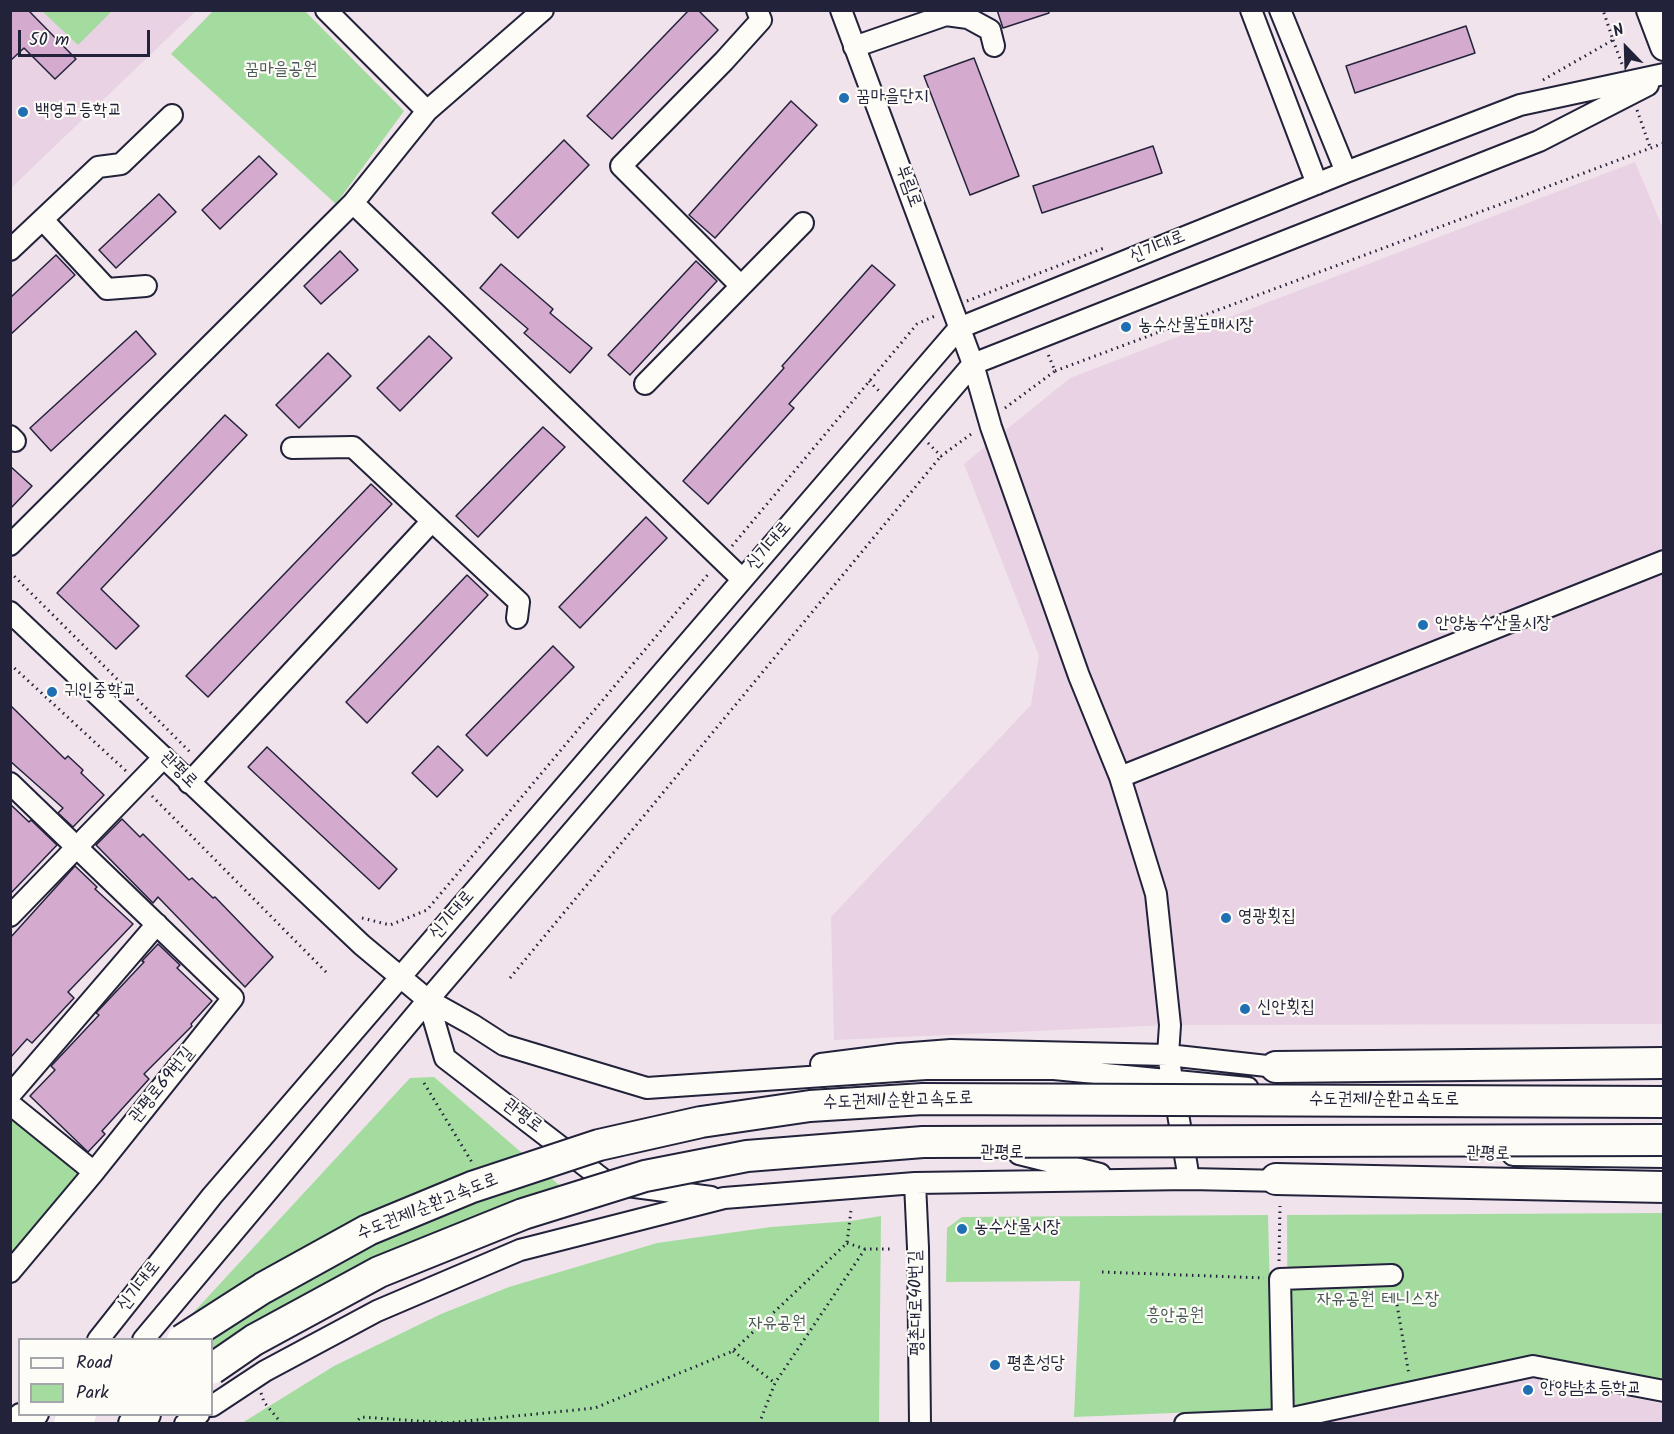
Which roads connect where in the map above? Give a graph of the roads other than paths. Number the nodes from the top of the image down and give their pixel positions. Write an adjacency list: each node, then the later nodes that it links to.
1 (326, 10): 12 (street)
2 (543, 10): 12 (street)
3 (758, 10): 21 (street)
4 (841, 10): 9 (street, 부림로)
5 (1251, 10): 15 (street)
6 (1280, 10): 14 (street)
7 (1650, 10): 10 (main road)
8 (994, 46): 9 (street)
9 (854, 47): 22 (street, 부림로)
10 (1664, 47)
11 (1664, 76): 14 (street, 신기대로); 23 (street, 신기대로)
12 (427, 111): 16 (street)
13 (172, 115): 17 (street)
14 (1346, 172): 15 (street, 신기대로)
15 (1317, 184): 22 (street, 신기대로)
16 (353, 203): 27 (street); 29 (street)
17 (43, 220): 19 (street); 20 (street)
18 (804, 223): 21 (street)
19 (10, 250)
20 (146, 286)
21 (741, 286): 24 (street)
22 (959, 328): 23 (street, 부림로); 29 (street, 신기대로)
23 (973, 364): 33 (street, 부림로); 40 (street, 신기대로)
24 (645, 384)
25 (292, 448): 26 (street)
26 (432, 521): 31 (street); 35 (street)
27 (10, 545)
28 (1664, 561): 33 (street)
29 (742, 579): 39 (street, 신기대로)
30 (10, 612): 32 (street, 관평로)
31 (517, 618)
32 (164, 757): 35 (street, 관평로); 36 (street)
33 (1120, 777): 41 (street, 부림로)
34 (10, 783): 36 (street, 관평로69번길)
35 (189, 783): 39 (street, 관평로)
36 (78, 847): 37 (street); 38 (street, 관평로69번길)
37 (11, 915)
38 (157, 924): 48 (street); 55 (street, 관평로69번길)
39 (401, 978): 40 (street, 관평로); 62 (street, 신기대로)
40 (428, 1000): 46 (street, 관평로); 59 (street, 관평로); 68 (street, 신기대로)
41 (1167, 1055): 42 (street); 43 (street); 44 (street); 45 (street, 부림로); 46 (street)
42 (1658, 1059): 43 (highway)
43 (1276, 1067)
44 (1054, 1069): 45 (street, 관평로); 46 (street, 관평로)
45 (1173, 1080): 47 (street, 관평로); 52 (street, 부림로)
46 (647, 1088)
47 (1664, 1093)
48 (10, 1095)
49 (1664, 1102): 69 (highway, 수도권제1순환고속도로, bridge)
50 (10, 1104): 55 (street)
51 (1664, 1140): 70 (highway, bridge)
52 (1186, 1152): 53 (street, 관평로); 54 (street, 관평로); 56 (street, 부림로)
53 (1018, 1154): 57 (street); 59 (street, 관평로)
54 (1664, 1157)
55 (94, 1172): 64 (street)
56 (1190, 1179): 57 (street); 61 (street)
57 (1128, 1180): 58 (street)
58 (915, 1183): 63 (street); 75 (street, 평촌대로40번길)
59 (609, 1184): 63 (street); 71 (street)
60 (1658, 1188): 61 (highway)
61 (1278, 1193)
62 (212, 1196): 66 (street); 67 (street, 신기대로)
63 (724, 1198): 73 (street)
64 (10, 1272)
65 (1392, 1275): 74 (street)
66 (87, 1338)
67 (100, 1338)
68 (145, 1338)
69 (185, 1338)
70 (213, 1368)
71 (213, 1377)
72 (1664, 1391): 74 (street)
73 (213, 1405)
74 (1283, 1420): 76 (street)
75 (920, 1424)
76 (1185, 1424)

